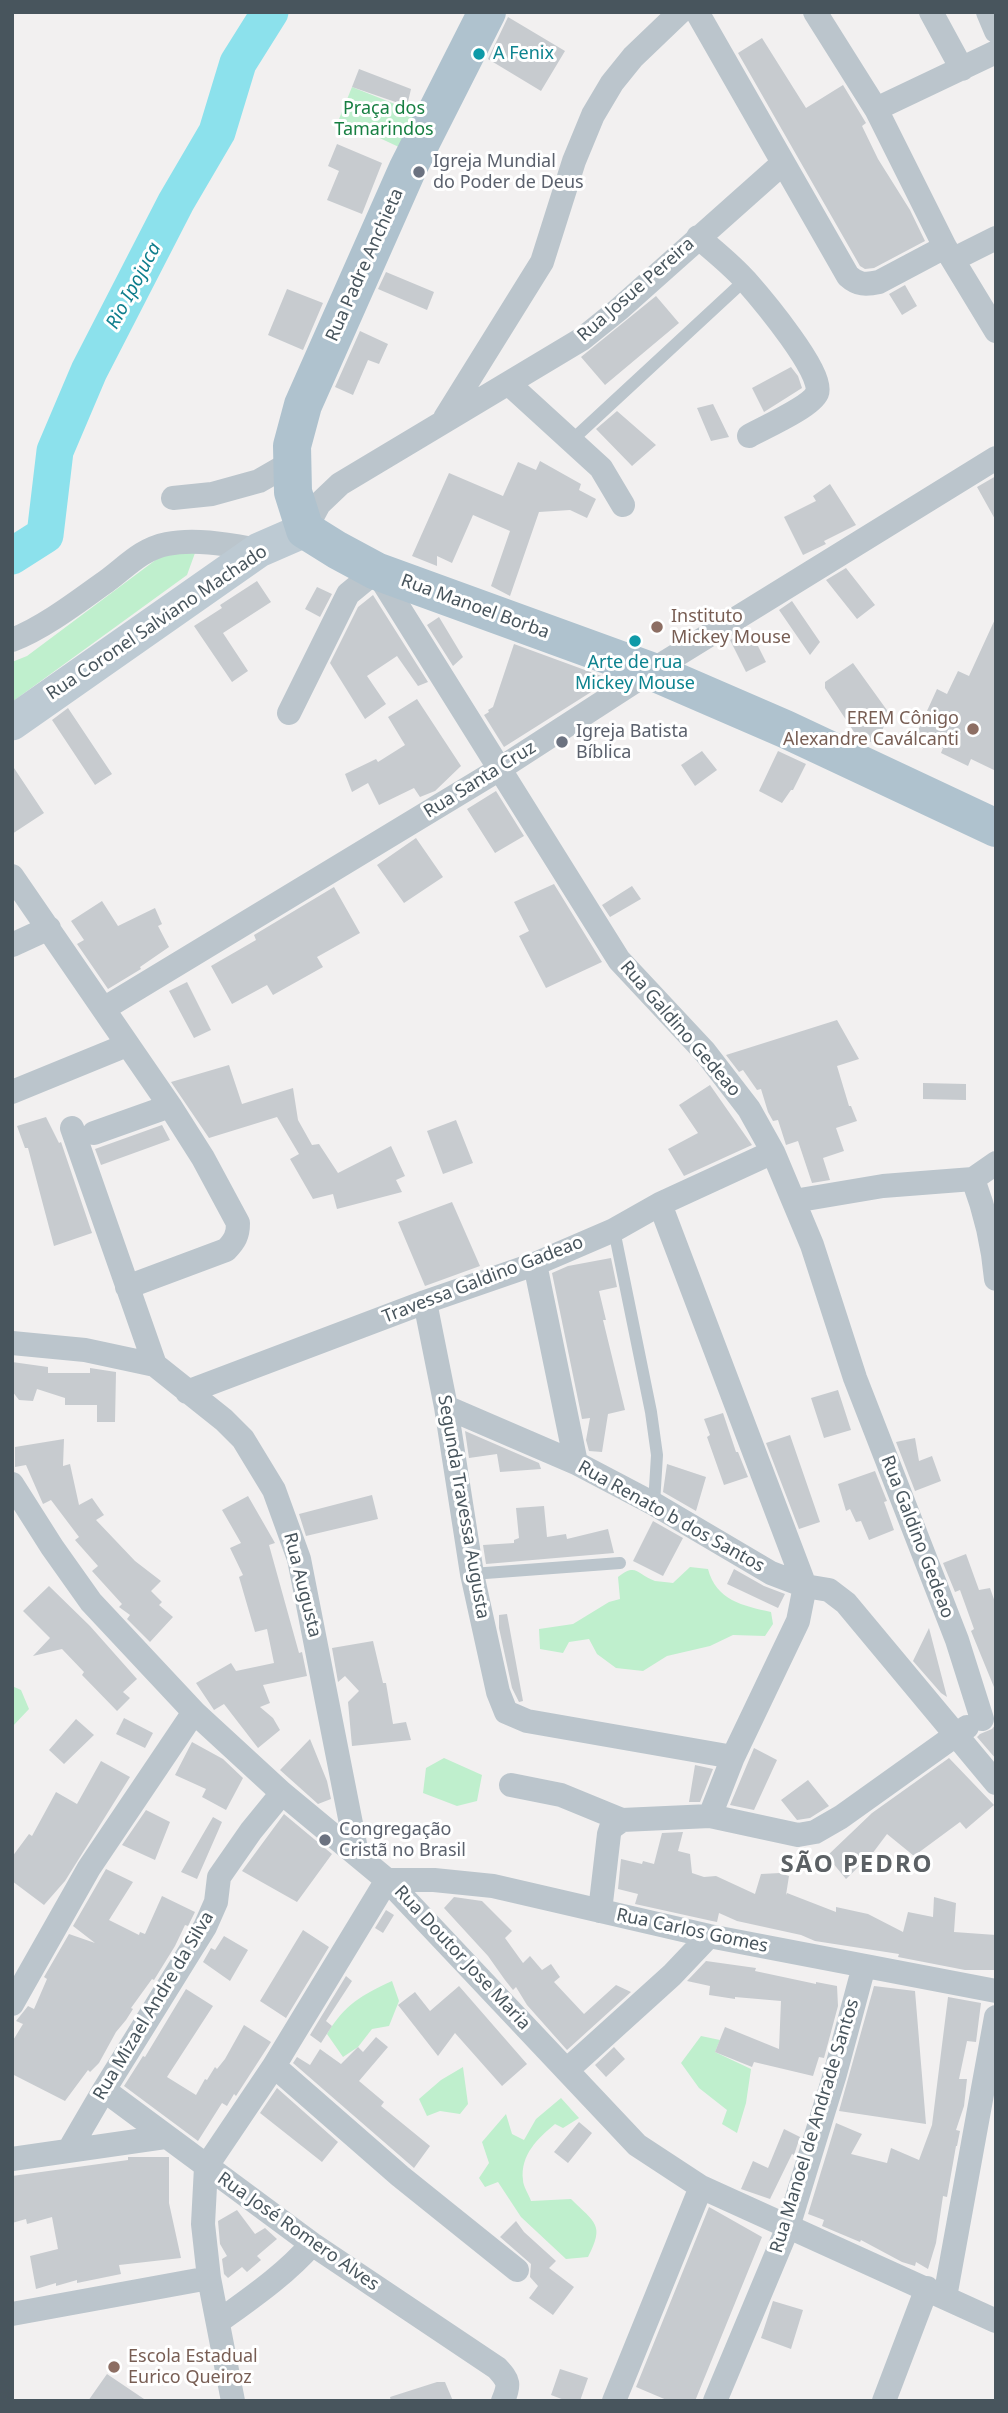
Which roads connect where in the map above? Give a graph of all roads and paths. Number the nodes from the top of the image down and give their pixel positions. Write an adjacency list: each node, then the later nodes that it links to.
1 (487, 12): 22 (main road, Rua Padre Anchieta)
2 (680, 12): 18 (street)
3 (697, 12): 11 (street)
4 (816, 12): 10 (street)
5 (932, 12): 9 (street)
6 (988, 12): 7 (street)
7 (996, 31)
8 (996, 52): 9 (street)
9 (962, 69): 10 (street)
10 (876, 109): 14 (street)
11 (782, 164): 12 (street, Rua Josue Pereira); 14 (street)
12 (698, 237): 15 (street, Rua Josue Pereira); 17 (street, Rua Josue Pereira)
13 (996, 238): 14 (street)
14 (949, 253): 16 (street)
15 (746, 280): 19 (street, Rua Josue Pereira); 20 (lane)
16 (996, 331)
17 (509, 384): 18 (street, Rua Josue Pereira); 20 (street)
18 (443, 421): 25 (street, Rua Josue Pereira)
19 (749, 436)
20 (570, 441): 24 (street)
21 (996, 458): 29 (street, Rua Santa Cruz)
22 (292, 462): 23 (street); 25 (main road, Rua Padre Anchieta)
23 (173, 498)
24 (623, 505)
25 (305, 530): 26 (main road, Rua Coronel Salviano Machado); 27 (main road, Rua Manoel Borba)
26 (259, 550): 28 (street); 31 (main road, Rua Coronel Salviano Machado)
27 (376, 571): 29 (main road, Rua Manoel Borba); 30 (street); 32 (street, Rua Galdino Gedeao)
28 (12, 640)
29 (651, 671): 32 (street, Rua Santa Cruz); 33 (main road, Rua Manoel Borba)
30 (289, 713)
31 (12, 723)
32 (498, 770): 37 (street, Rua Santa Cruz); 41 (street, Rua Galdino Gedeao)
33 (996, 828)
34 (12, 876): 35 (street)
35 (49, 928): 36 (street); 37 (street)
36 (12, 945)
37 (104, 1008): 38 (street)
38 (127, 1045): 39 (street); 40 (street)
39 (12, 1092)
40 (170, 1106): 49 (street); 49 (street)
41 (773, 1152): 44 (street, Rua Galdino Gedeao); 45 (street, Travessa Galdino Gadeao)
42 (996, 1163): 43 (street)
43 (973, 1179): 44 (street); 48 (street)
44 (794, 1201): 62 (street, Rua Galdino Gedeao)
45 (660, 1204): 46 (street, Travessa Galdino Gadeao); 60 (street)
46 (614, 1230): 47 (street, Travessa Galdino Gadeao); 57 (lane)
47 (535, 1264): 50 (street, Travessa Galdino Gadeao); 55 (street)
48 (996, 1279)
49 (127, 1287): 52 (street)
50 (425, 1302): 53 (street, Travessa Galdino Gadeao); 54 (street, Segunda Travessa Augusta)
51 (12, 1343): 52 (street)
52 (155, 1365): 53 (street, Rua Augusta)
53 (187, 1392): 70 (street, Rua Augusta)
54 (446, 1407): 55 (street, Rua Renato b dos Santos); 59 (street, Segunda Travessa Augusta)
55 (576, 1463): 57 (street, Rua Renato b dos Santos)
56 (13, 1489): 61 (street, Rua Doutor Jose Maria)
57 (654, 1504): 60 (street, Rua Renato b dos Santos)
58 (620, 1563): 59 (lane)
59 (472, 1574): 64 (street, Segunda Travessa Augusta)
60 (813, 1587): 63 (street, Rua Renato b dos Santos); 64 (street)
61 (194, 1713): 67 (street, Rua Doutor Jose Maria); 76 (street)
62 (989, 1716): 63 (street)
63 (953, 1735): 65 (street, Rua Renato b dos Santos); 68 (street)
64 (733, 1757): 68 (street)
65 (996, 1783)
66 (511, 1785): 69 (street)
67 (282, 1793): 70 (street, Rua Doutor Jose Maria); 80 (street, Rua Mizael Andre da Silva)
68 (710, 1816): 69 (street)
69 (622, 1820): 72 (street)
70 (357, 1854): 71 (street, Rua Doutor Jose Maria)
71 (387, 1880): 72 (street, Rua Carlos Gomes); 78 (street); 79 (street, Rua Doutor Jose Maria)
72 (600, 1911): 73 (street, Rua Carlos Gomes)
73 (709, 1936): 74 (street, Rua Carlos Gomes); 79 (street)
74 (864, 1966): 75 (street, Rua Carlos Gomes); 86 (street, Rua Manoel de Andrade Santos)
75 (996, 1991)
76 (14, 1994)
77 (996, 2017): 90 (street)
78 (274, 2066): 84 (street); 88 (street)
79 (567, 2070): 85 (street, Rua Doutor Jose Maria)
80 (104, 2090): 81 (street, Rua José Romero Alves); 82 (street, Rua Mizael Andre da Silva)
81 (165, 2137): 82 (street); 84 (street, Rua José Romero Alves)
82 (69, 2150): 83 (street)
83 (12, 2159)
84 (206, 2167): 87 (street, Rua José Romero Alves); 89 (street)
85 (701, 2187): 86 (street, Rua Doutor Jose Maria); 96 (street)
86 (788, 2227): 90 (street, Rua Doutor Jose Maria); 97 (street, Rua Manoel de Andrade Santos)
87 (312, 2244): 93 (street); 95 (street, Rua José Romero Alves)
88 (517, 2270)
89 (209, 2278): 91 (street); 93 (street)
90 (936, 2292): 92 (street, Rua Doutor Jose Maria); 98 (street)
91 (12, 2314)
92 (996, 2320)
93 (218, 2322): 94 (street)
94 (233, 2401)
95 (503, 2401)
96 (614, 2401)
97 (715, 2401)
98 (884, 2401)

